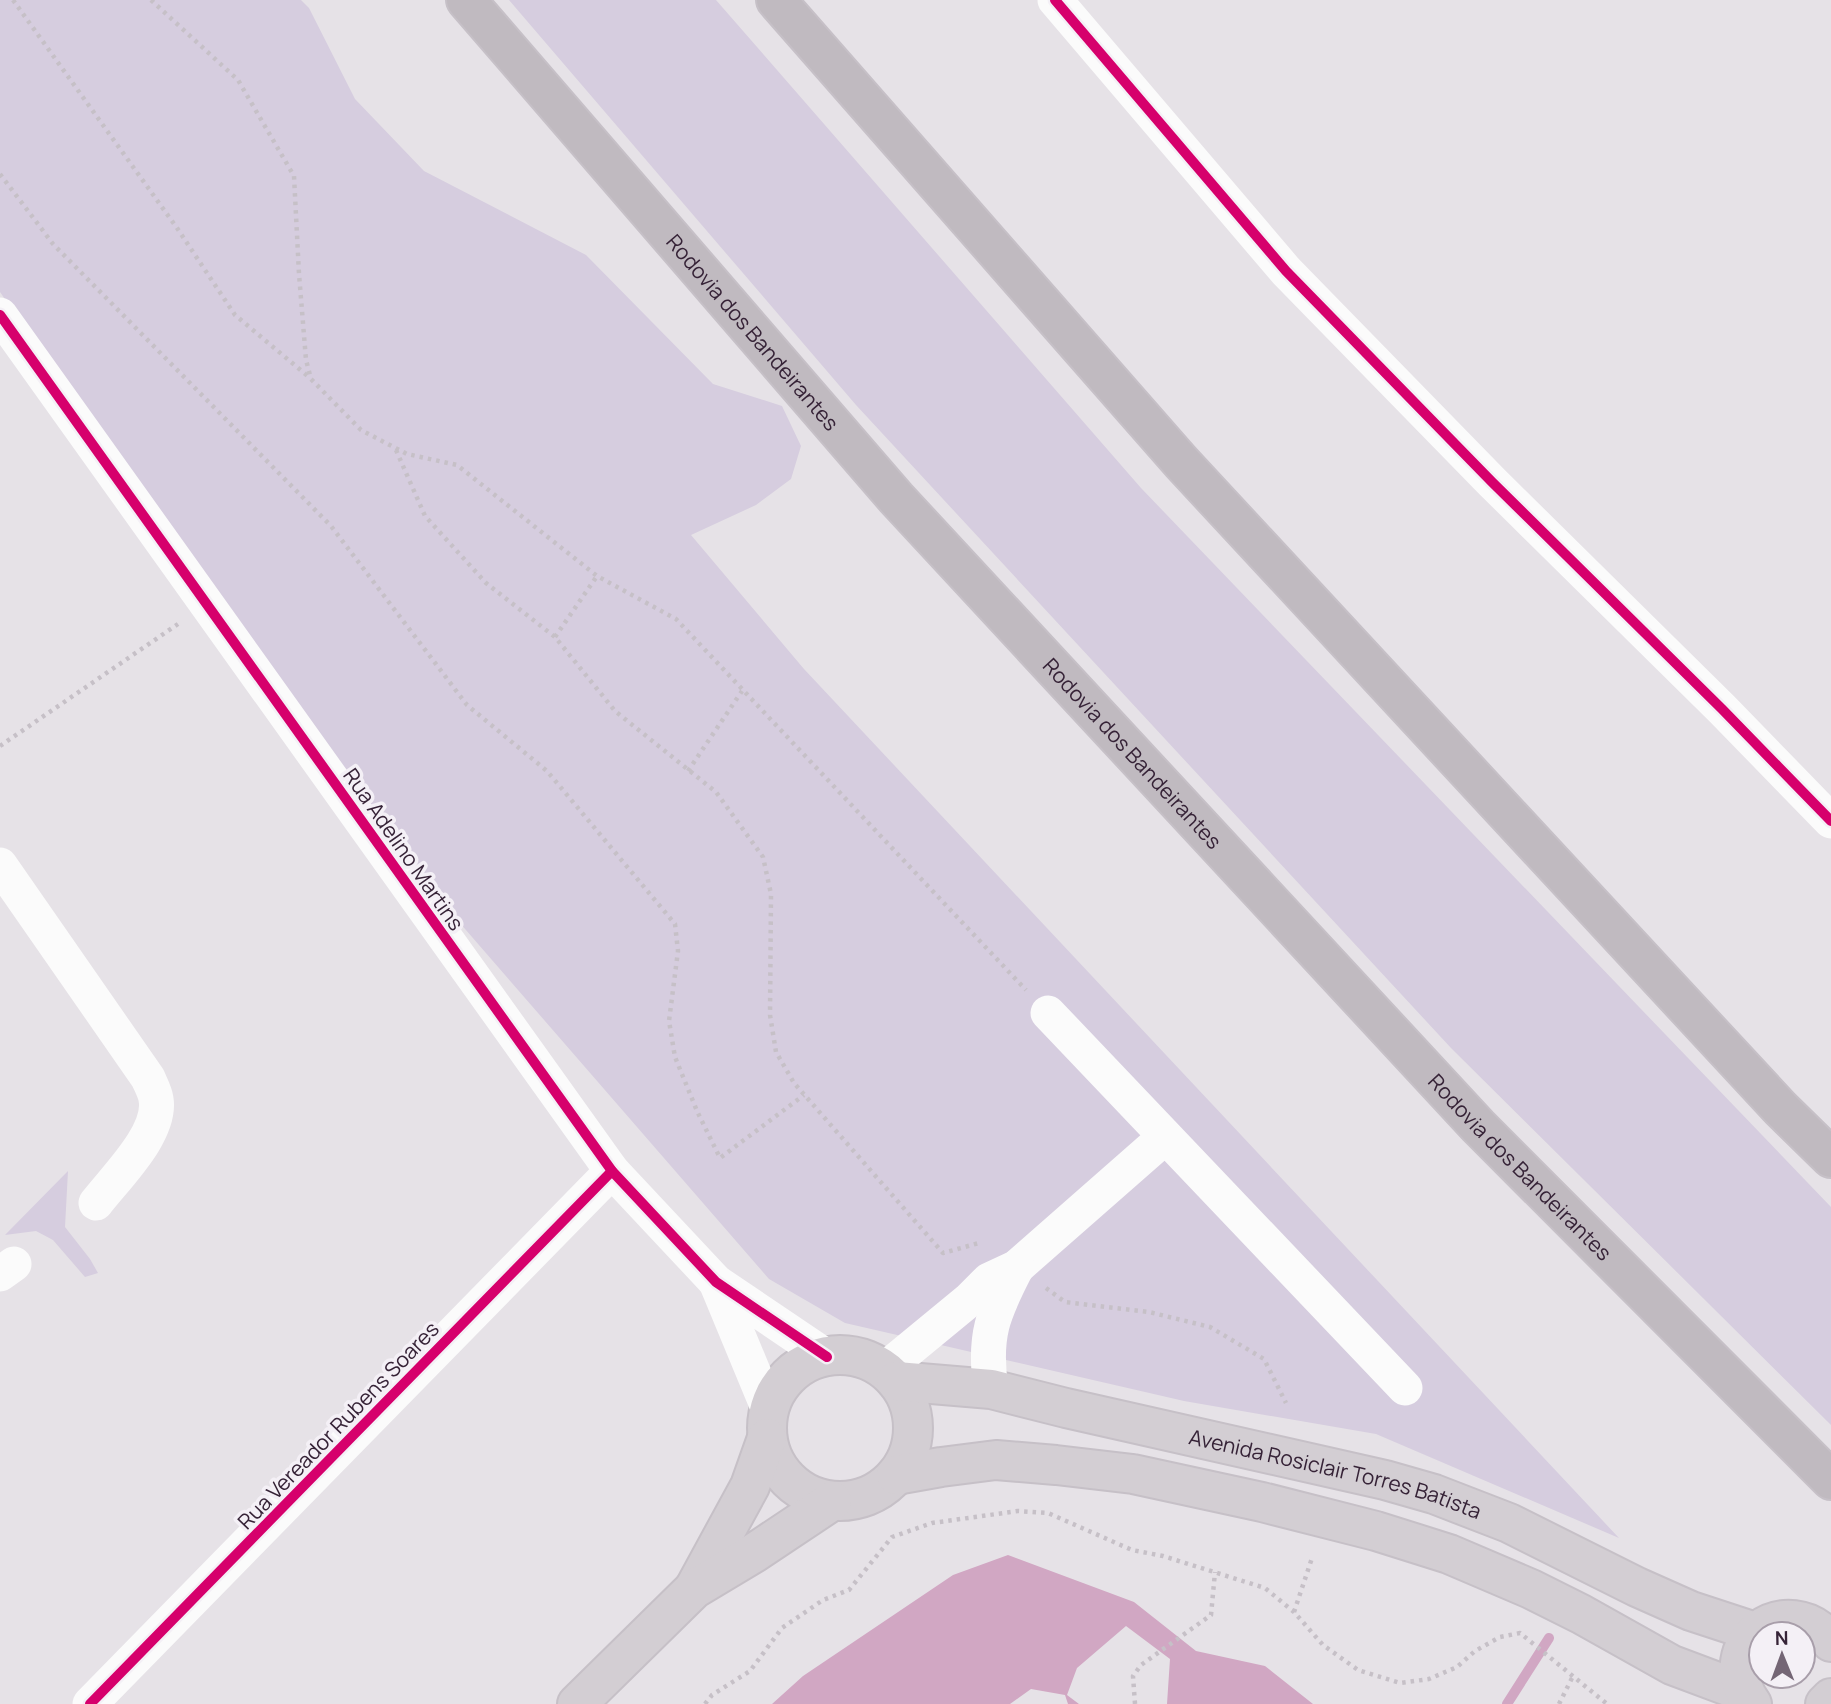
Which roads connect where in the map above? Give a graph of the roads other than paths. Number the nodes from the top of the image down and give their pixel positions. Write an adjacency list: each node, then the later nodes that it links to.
1 (466, 0): 20 (highway, Rodovia dos Bandeirantes)
2 (776, 0): 9 (highway)
3 (1055, 0): 5 (street)
4 (0, 315): 10 (street, Rua Adelino Martins)
5 (1831, 821)
6 (0, 865): 11 (street)
7 (1048, 1013): 8 (street)
8 (1165, 1137): 12 (street); 16 (street)
9 (1831, 1158)
10 (612, 1171): 13 (street, Rua Adelino Martins); 31 (street, Rua Vereador Rubens Soares)
11 (96, 1203)
12 (1017, 1267): 15 (street); 17 (street)
13 (716, 1282): 14 (street, Rua Adelino Martins); 18 (street, Rua Adelino Martins)
14 (827, 1357): 15 (main road); 18 (main road)
15 (890, 1376): 17 (main road, Avenida Rosiclair Torres Batista); 19 (main road)
16 (1405, 1388)
17 (991, 1389): 25 (main road, Avenida Rosiclair Torres Batista)
18 (768, 1424): 21 (main road); 22 (main road)
19 (896, 1475): 21 (main road); 29 (main road, Avenida Rosiclair Torres Batista)
20 (1831, 1480)
21 (832, 1501): 22 (main road)
22 (694, 1589): 32 (main road)
23 (1831, 1601): 24 (main road)
24 (1783, 1620)
25 (1747, 1623)
26 (1817, 1628): 27 (main road, Avenida Rosiclair Torres Batista)
27 (1831, 1642)
28 (1747, 1643): 29 (main road)
29 (1748, 1698)
30 (1831, 1698): 33 (main road)
31 (90, 1704)
32 (578, 1704)
33 (1825, 1704)

